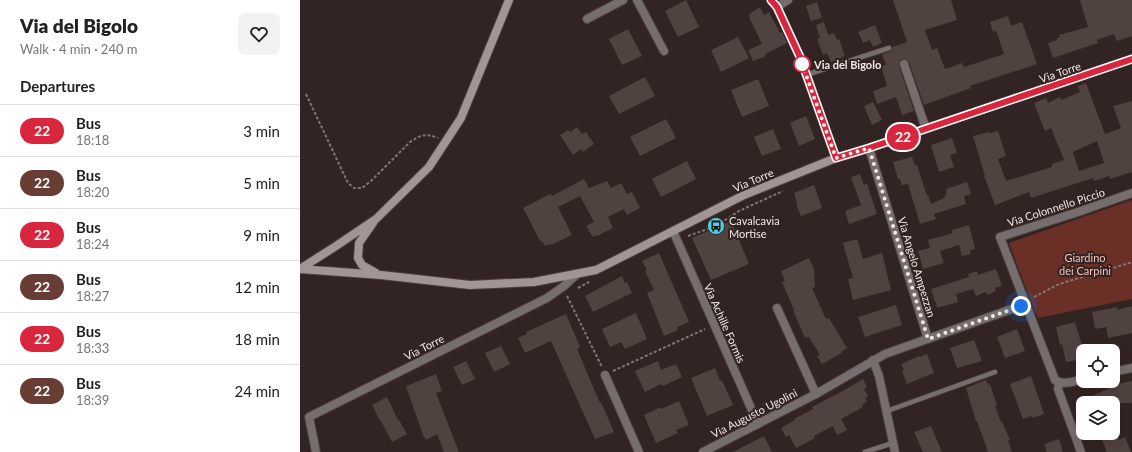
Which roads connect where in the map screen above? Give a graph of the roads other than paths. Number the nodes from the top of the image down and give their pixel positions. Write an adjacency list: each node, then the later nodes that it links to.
1 (509, 0): 17 (street)
2 (623, 0): 7 (street)
3 (637, 0): 9 (street)
4 (771, 0): 6 (street)
5 (788, 0): 6 (street)
6 (777, 7): 12 (street)
7 (587, 19)
8 (889, 48): 12 (lane)
9 (664, 51)
10 (1132, 59): 13 (street, Via Torre)
11 (904, 64): 13 (street)
12 (806, 75): 15 (street)
13 (926, 129): 14 (street, Via Torre)
14 (869, 148): 15 (street, Via Torre); 24 (street, Via Angelo Ampezzan)
15 (836, 158): 18 (street, Via Torre)
16 (1132, 193): 22 (street, Via Colonnello Piccio)
17 (376, 219): 19 (street); 21 (street)
18 (672, 231): 20 (street, Via Torre); 34 (street, Via Achille Formis)
19 (300, 269): 21 (street)
20 (577, 274): 21 (street); 36 (street, Via Torre)
21 (381, 275)
22 (1025, 303): 24 (street); 31 (street, Via Colonnello Piccio)
23 (777, 308): 32 (street, Via Augusto Ugolini)
24 (928, 339): 25 (street, Via Augusto Ugolini)
25 (873, 360): 32 (street, Via Augusto Ugolini); 33 (street)
26 (1132, 368): 27 (street)
27 (1120, 371)
28 (995, 372): 33 (lane)
29 (605, 374): 37 (street)
30 (1076, 380): 31 (street)
31 (1058, 382): 41 (street, Via Colonnello Piccio)
32 (816, 394): 34 (street, Via Augusto Ugolini)
33 (887, 411): 35 (street)
34 (758, 424): 38 (street, Via Augusto Ugolini)
35 (893, 443): 39 (lane); 40 (street)
36 (316, 452)
37 (639, 452)
38 (703, 452)
39 (865, 452)
40 (896, 452)
41 (1081, 452)

